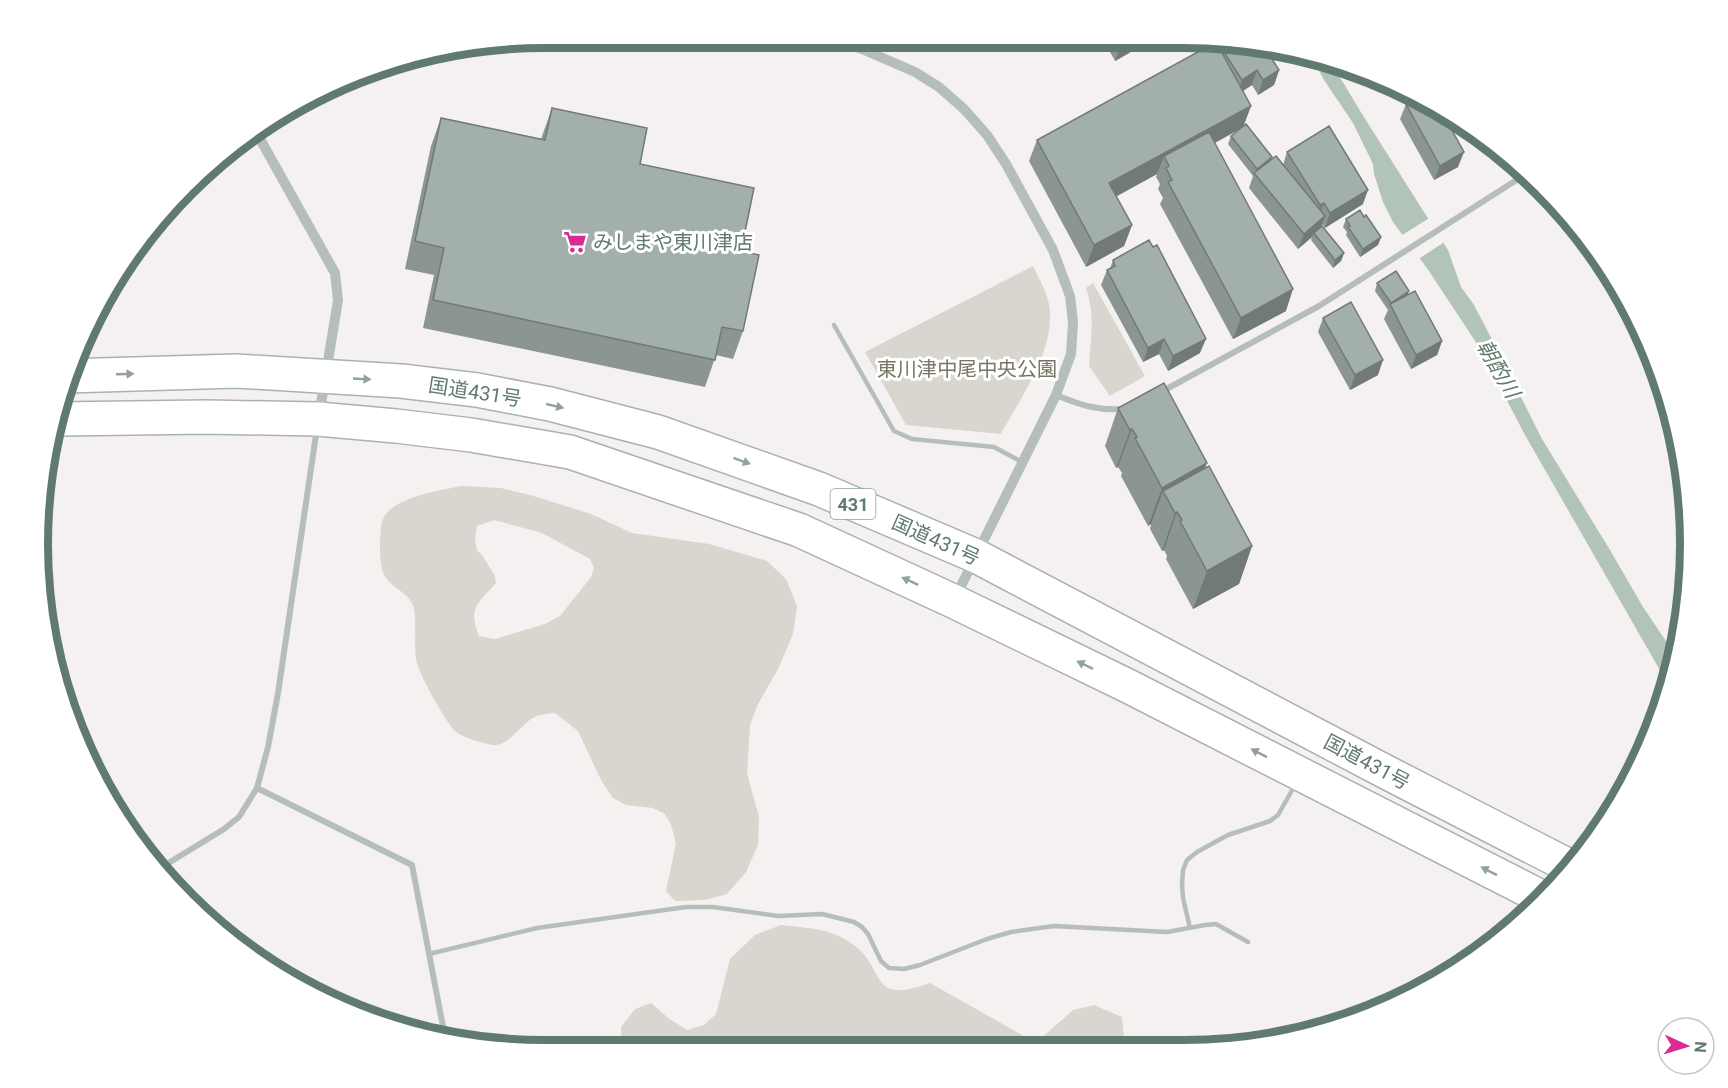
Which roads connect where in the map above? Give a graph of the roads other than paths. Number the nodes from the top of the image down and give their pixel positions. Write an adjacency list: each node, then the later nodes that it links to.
1 (856, 48): 7 (street)
2 (259, 138): 6 (street)
3 (1519, 178): 8 (street)
4 (834, 325): 12 (lane)
5 (78, 376): 6 (highway, 国道431号 / 431, one-way to 6)
6 (325, 376): 11 (street); 13 (highway, 国道431号 / 431, one-way to 13)
7 (1056, 396): 9 (street); 12 (street)
8 (1155, 396)
9 (1134, 405)
10 (64, 419): 11 (highway, 431)
11 (318, 419): 14 (highway, 431, one-way to 11); 16 (street)
12 (1023, 463): 13 (street)
13 (976, 556): 14 (street); 17 (highway, 国道431号 / 431)
14 (953, 601): 15 (highway, 431, one-way to 14)
15 (1301, 775): 19 (highway, 431, one-way to 15); 20 (lane)
16 (257, 788): 18 (street); 22 (street)
17 (1564, 863)
18 (166, 865)
19 (1536, 894)
20 (1190, 928): 21 (lane); 22 (lane)
21 (1248, 942)
22 (429, 954): 23 (street)
23 (443, 1029)

